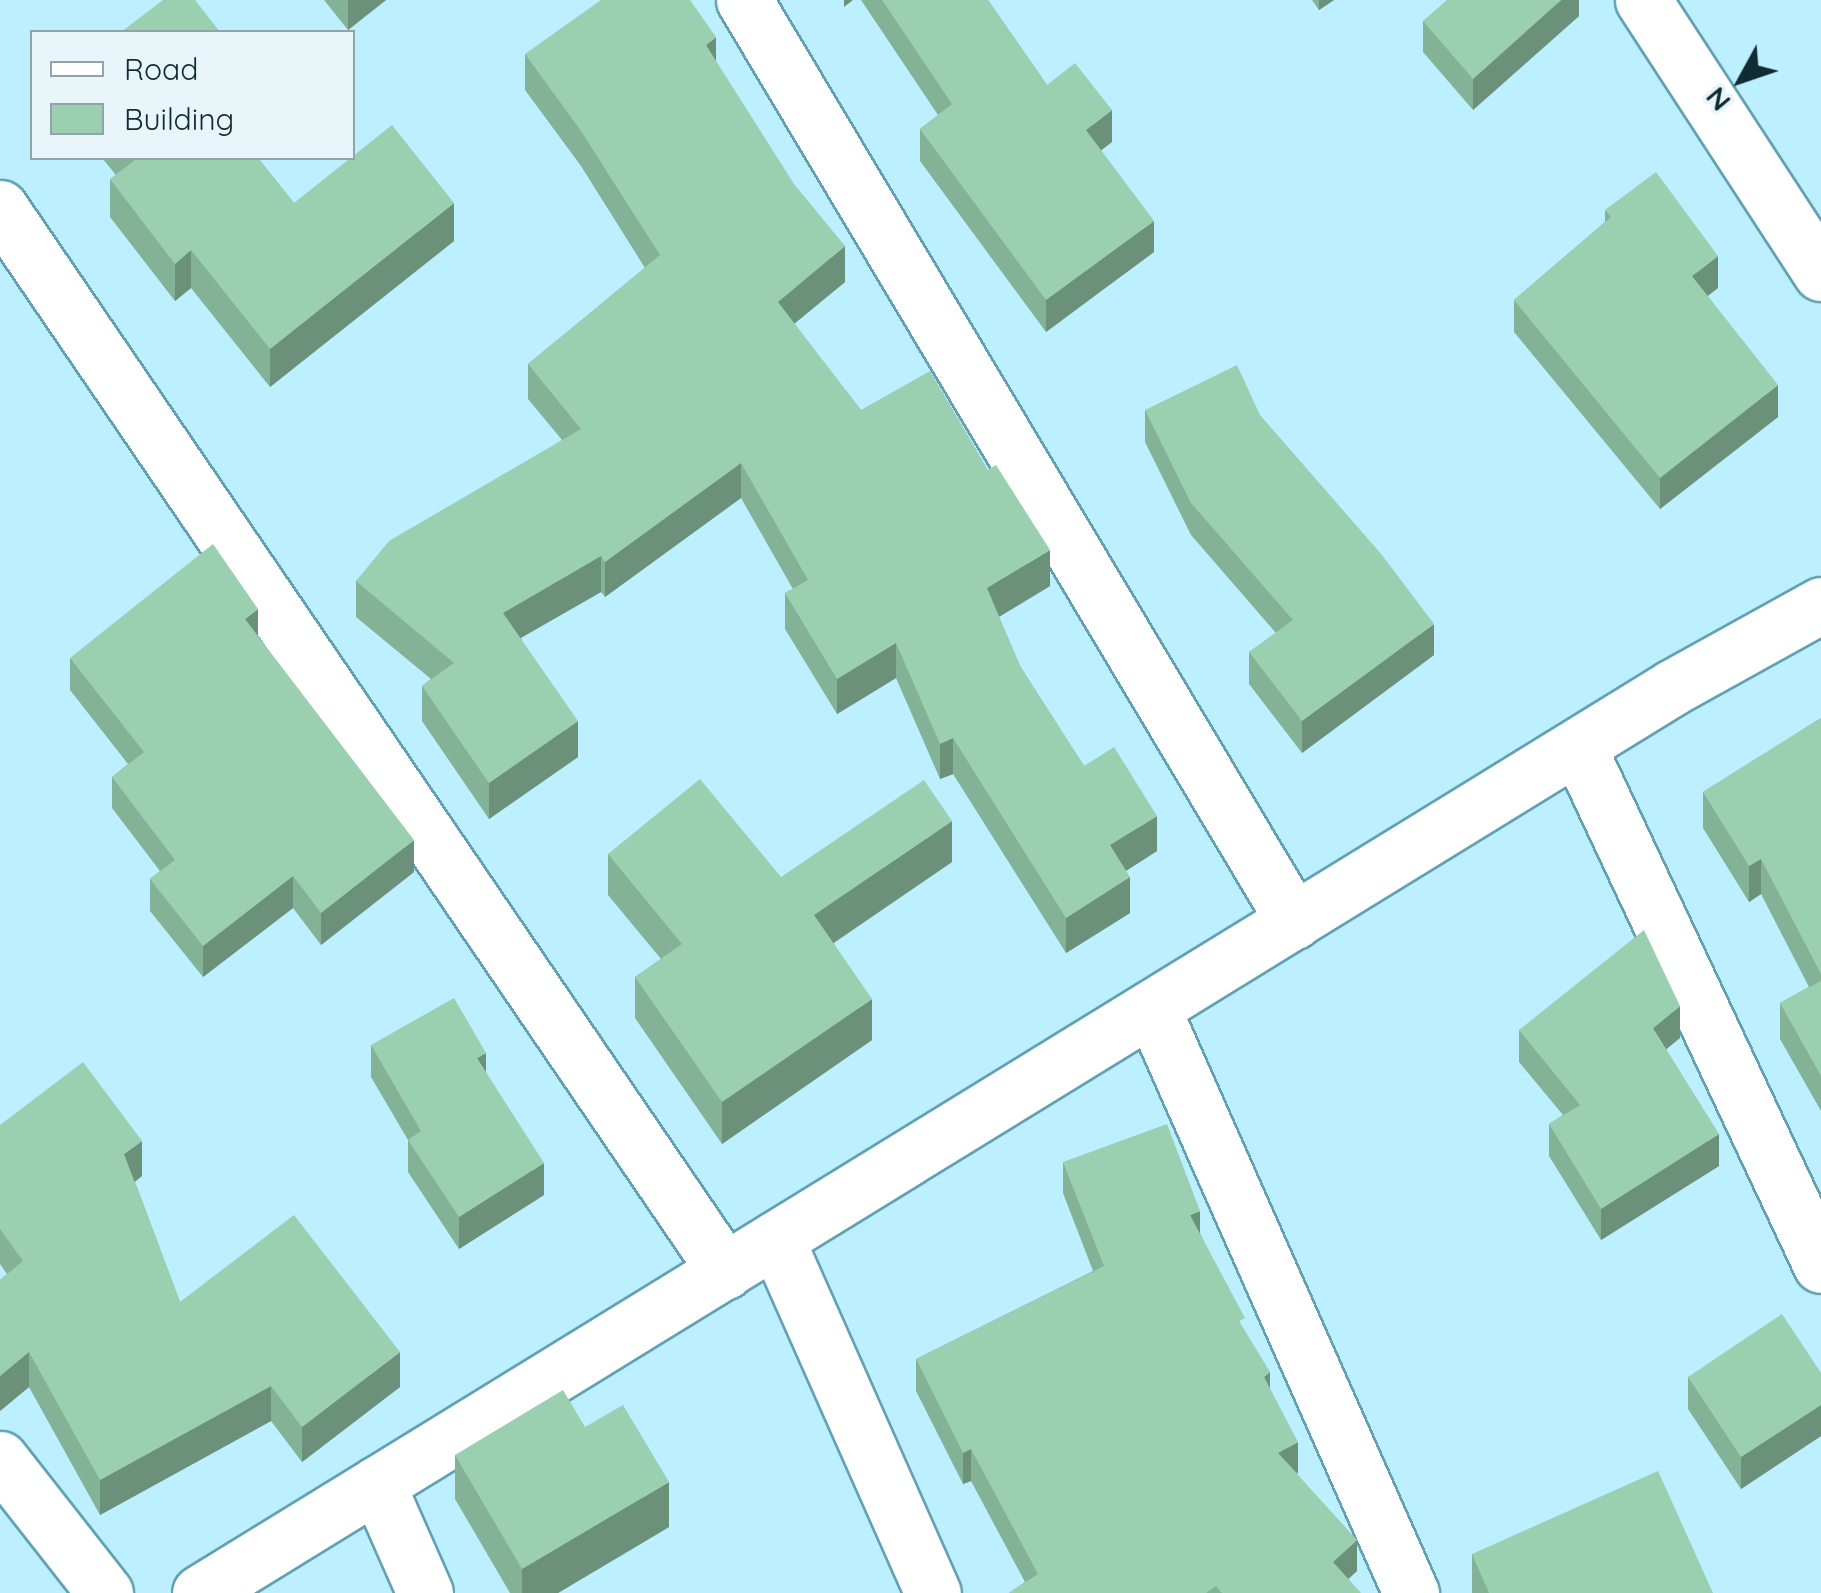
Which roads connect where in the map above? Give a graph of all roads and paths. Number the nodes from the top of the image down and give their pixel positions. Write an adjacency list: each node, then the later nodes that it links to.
1 (744, 0): 7 (street)
2 (1644, 0): 4 (street)
3 (0, 208): 11 (street)
4 (1821, 273)
5 (1821, 605): 6 (street)
6 (1578, 747): 7 (street); 10 (street)
7 (1294, 921): 8 (street)
8 (1152, 1008): 9 (street); 18 (street)
9 (776, 1240): 11 (street); 17 (street)
10 (1821, 1266)
11 (725, 1271): 13 (street)
12 (0, 1459): 14 (street)
13 (377, 1484): 15 (street); 16 (street)
14 (105, 1593)
15 (200, 1593)
16 (426, 1593)
17 (933, 1593)
18 (1411, 1593)

